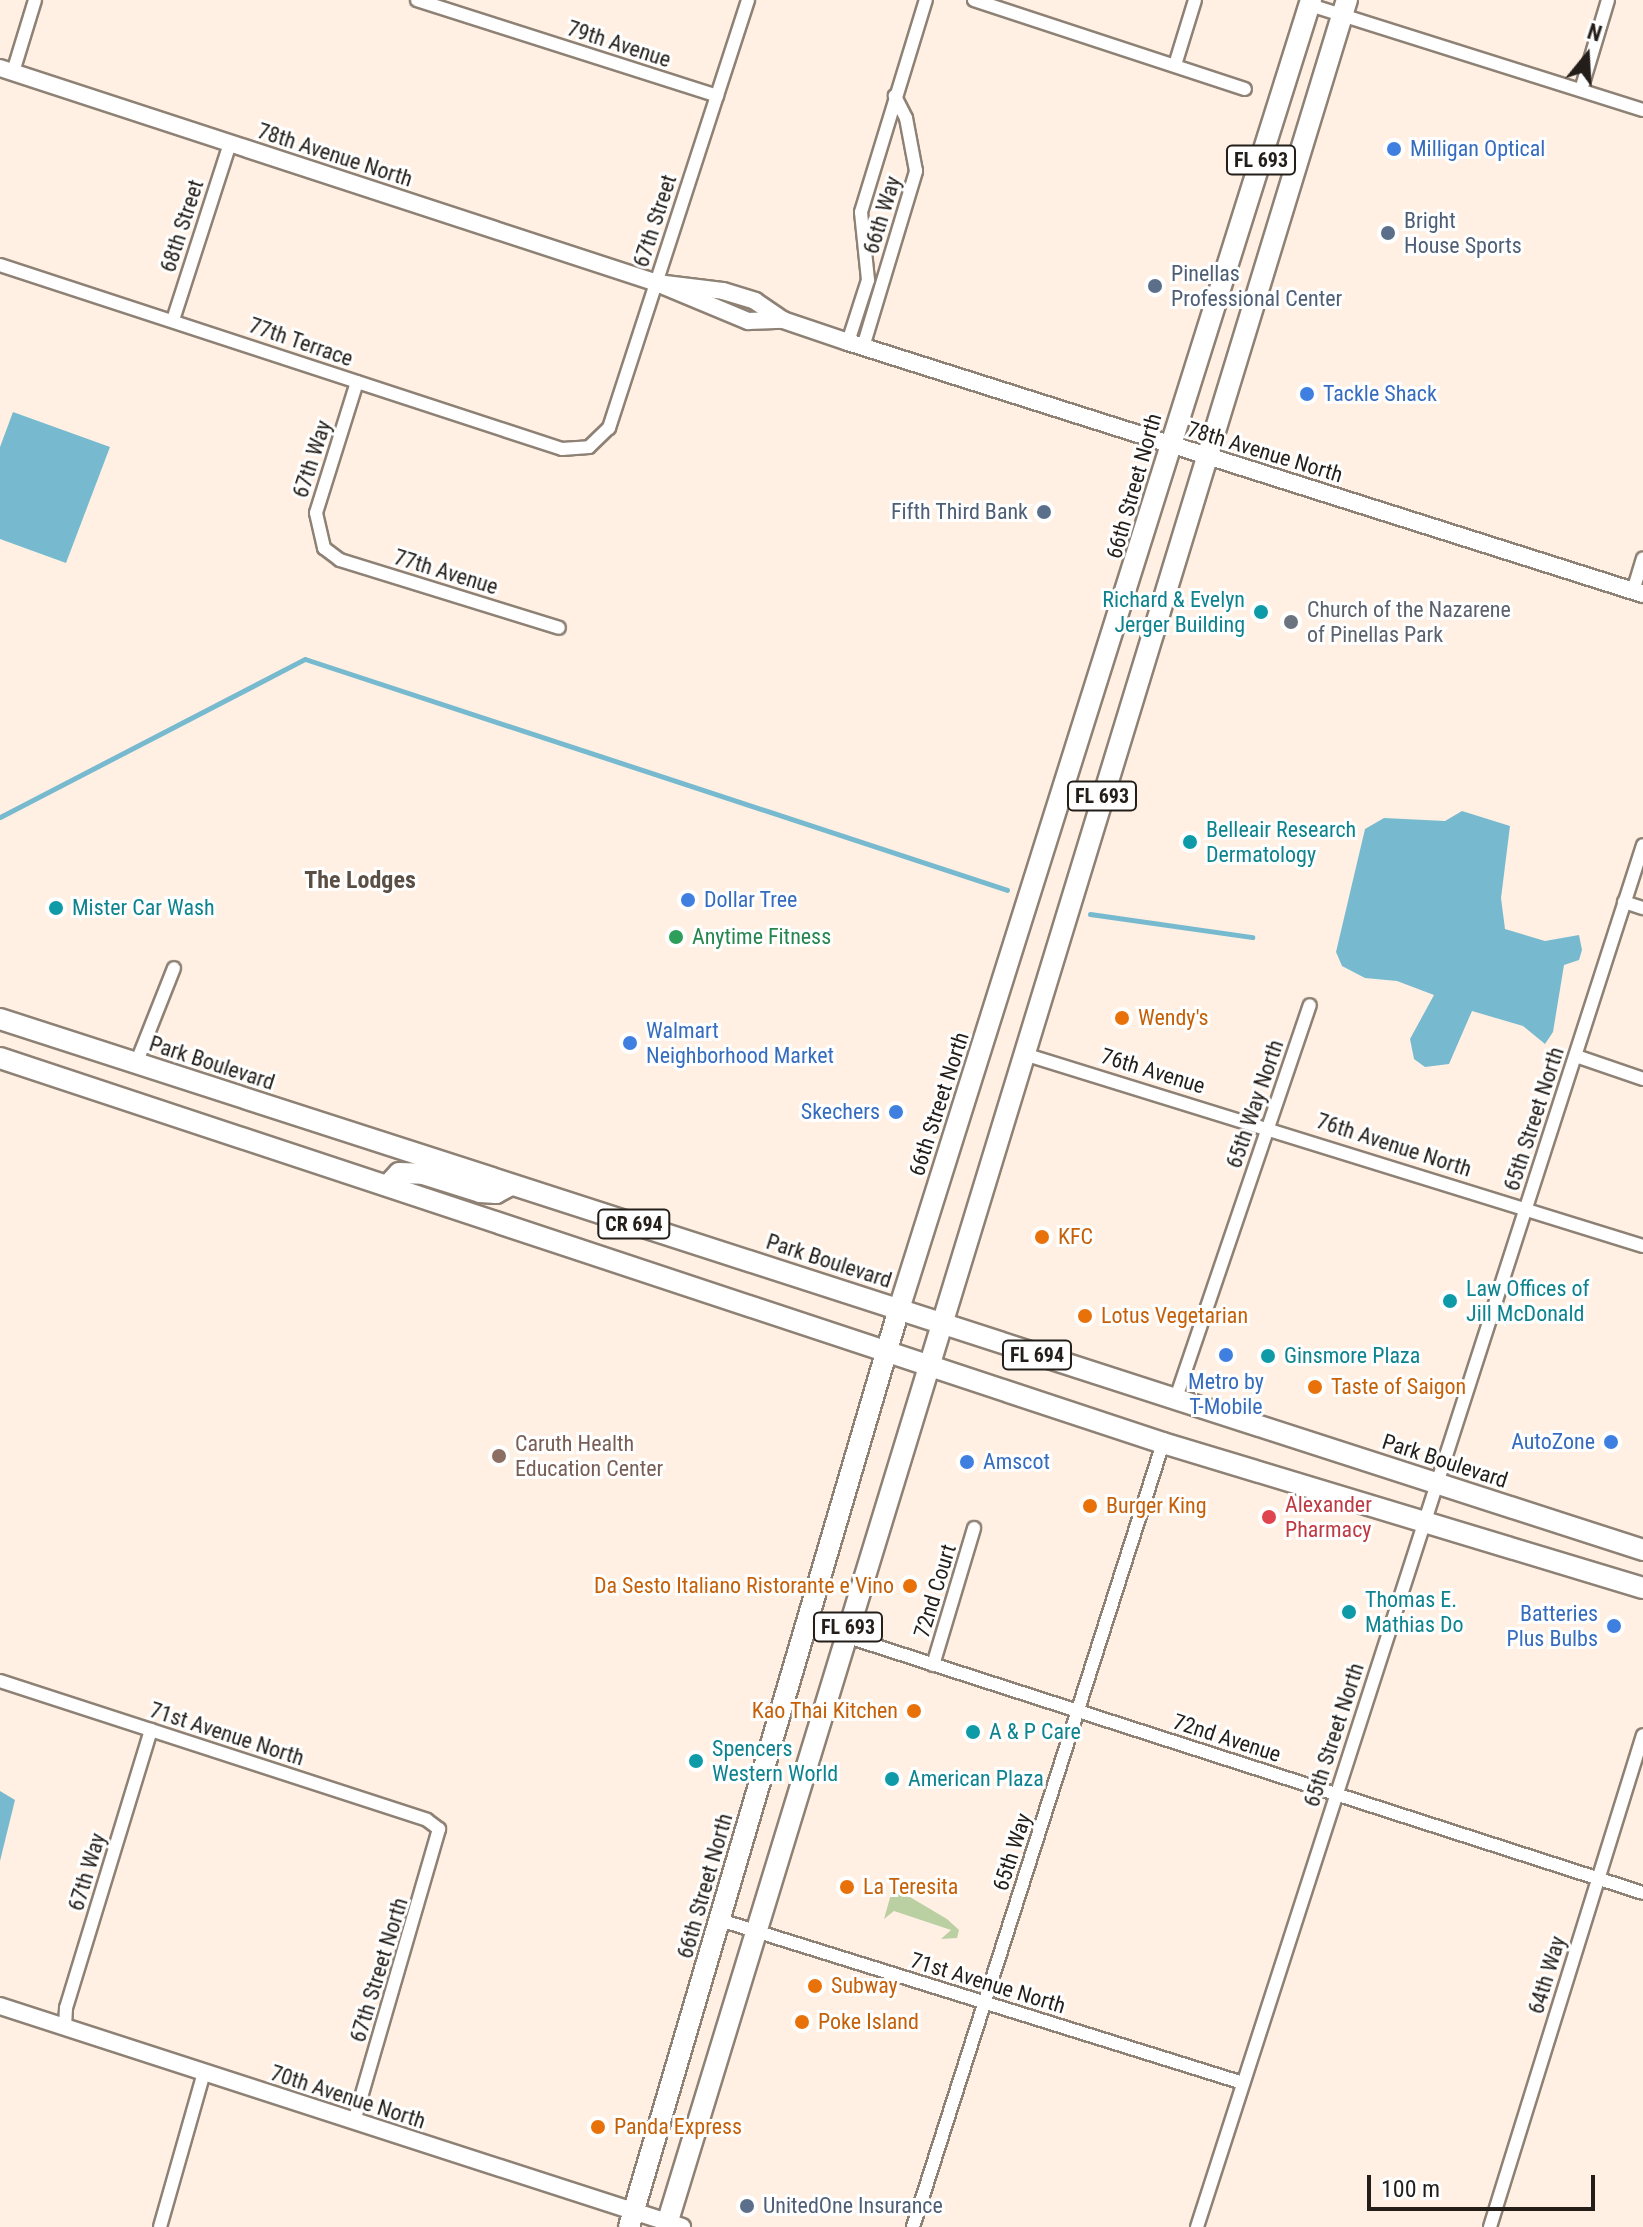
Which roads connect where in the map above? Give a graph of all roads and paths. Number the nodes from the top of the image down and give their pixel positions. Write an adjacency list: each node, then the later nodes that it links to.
1 (35, 0): 11 (street)
2 (417, 0): 14 (street, 79th Avenue)
3 (748, 0): 14 (street, 67th Street)
4 (926, 0): 15 (street, 66th Way)
5 (974, 0): 10 (street)
6 (1195, 0): 10 (street)
7 (1608, 0): 13 (street)
8 (1310, 2): 9 (street); 23 (main road, 66th Street North / FL 693)
9 (1345, 8): 13 (street); 25 (main road, FL 693)
10 (1175, 65): 12 (street)
11 (6, 70): 17 (street, 78th Avenue North)
12 (1245, 89)
13 (1581, 90): 16 (street)
14 (717, 96): 19 (street, 67th Street)
15 (895, 96): 21 (street, 66th Way); 21 (street, 66th Way)
16 (1643, 110)
17 (230, 144): 19 (street, 78th Avenue North); 20 (street, 68th Street)
18 (0, 265): 20 (street, 77th Terrace)
19 (657, 283): 21 (street, 78th Avenue North); 24 (street, 67th Street)
20 (173, 320): 22 (street, 77th Terrace)
21 (856, 344): 23 (street, 78th Avenue North)
22 (357, 382): 24 (street, 77th Terrace); 26 (street, 67th Way)
23 (1171, 446): 25 (street, 78th Avenue North); 46 (main road, 66th Street North / FL 693)
24 (589, 447)
25 (1204, 457): 28 (street, 78th Avenue North); 36 (main road, FL 693)
26 (324, 548): 29 (street, 77th Avenue)
27 (1643, 558): 28 (street)
28 (1638, 593)
29 (559, 628)
30 (1643, 845): 31 (street, 65th Street North)
31 (1624, 902): 32 (street); 37 (street, 65th Street North)
32 (1643, 908)
33 (174, 968): 39 (street)
34 (1310, 1005): 41 (street, 65th Way North)
35 (0, 1019): 39 (main road, Park Boulevard / CR 694)
36 (1024, 1054): 41 (street, 76th Avenue); 47 (main road, FL 693)
37 (1576, 1056): 40 (street); 44 (street, 65th Street North)
38 (0, 1058): 42 (main road, CR 694)
39 (136, 1064): 43 (main road, Park Boulevard / CR 694)
40 (1643, 1079)
41 (1270, 1127): 44 (street, 76th Avenue North); 50 (street, 65th Way North)
42 (388, 1185): 43 (main road); 48 (main road, CR 694)
43 (511, 1185): 46 (main road, Park Boulevard / CR 694)
44 (1525, 1208): 45 (street, 76th Avenue North); 52 (street, 65th Street North)
45 (1643, 1246)
46 (899, 1309): 47 (main road, Park Boulevard / FL 694); 48 (main road, 66th Street North / FL 693)
47 (940, 1324): 49 (main road, FL 693); 50 (main road, Park Boulevard / FL 694)
48 (886, 1352): 49 (main road, FL 694); 67 (main road, 66th Street North / FL 693)
49 (927, 1366): 51 (main road, FL 694); 57 (main road, FL 693)
50 (1175, 1401): 52 (main road, Park Boulevard / FL 694)
51 (1163, 1443): 53 (main road, FL 694); 60 (street, 65th Way)
52 (1436, 1484): 53 (street, 65th Street North); 55 (main road, Park Boulevard / FL 694)
53 (1424, 1522): 56 (main road, FL 694); 63 (street, 65th Street North)
54 (974, 1528): 58 (street, 72nd Court)
55 (1643, 1550)
56 (1643, 1588)
57 (845, 1636): 58 (street, 72nd Avenue); 68 (main road, FL 693)
58 (933, 1665): 60 (street, 72nd Avenue)
59 (0, 1681): 61 (street, 71st Avenue North)
60 (1079, 1711): 63 (street, 72nd Avenue); 69 (street, 65th Way)
61 (151, 1730): 64 (street, 71st Avenue North); 71 (street, 67th Way)
62 (1643, 1735): 65 (street, 64th Way)
63 (1336, 1794): 65 (street, 72nd Avenue); 73 (street, 65th Street North)
64 (439, 1829): 74 (street, 67th Street North)
65 (1598, 1878): 66 (street, 72nd Avenue); 80 (street, 64th Way)
66 (1643, 1893)
67 (720, 1920): 68 (street, 71st Avenue North); 75 (main road, 66th Street North / FL 693)
68 (756, 1931): 69 (street, 71st Avenue North); 76 (main road, FL 693)
69 (983, 2003): 73 (street, 71st Avenue North); 78 (street, 65th Way)
70 (0, 2006): 71 (street, 70th Avenue North)
71 (65, 2027): 72 (street, 70th Avenue North)
72 (204, 2073): 74 (street, 70th Avenue North); 77 (street)
73 (1243, 2083): 79 (street, 65th Street North)
74 (354, 2122): 75 (street, 70th Avenue North)
75 (631, 2219): 76 (street, 70th Avenue North)
76 (672, 2225)
77 (160, 2227)
78 (913, 2227)
79 (1197, 2227)
80 (1490, 2227)

